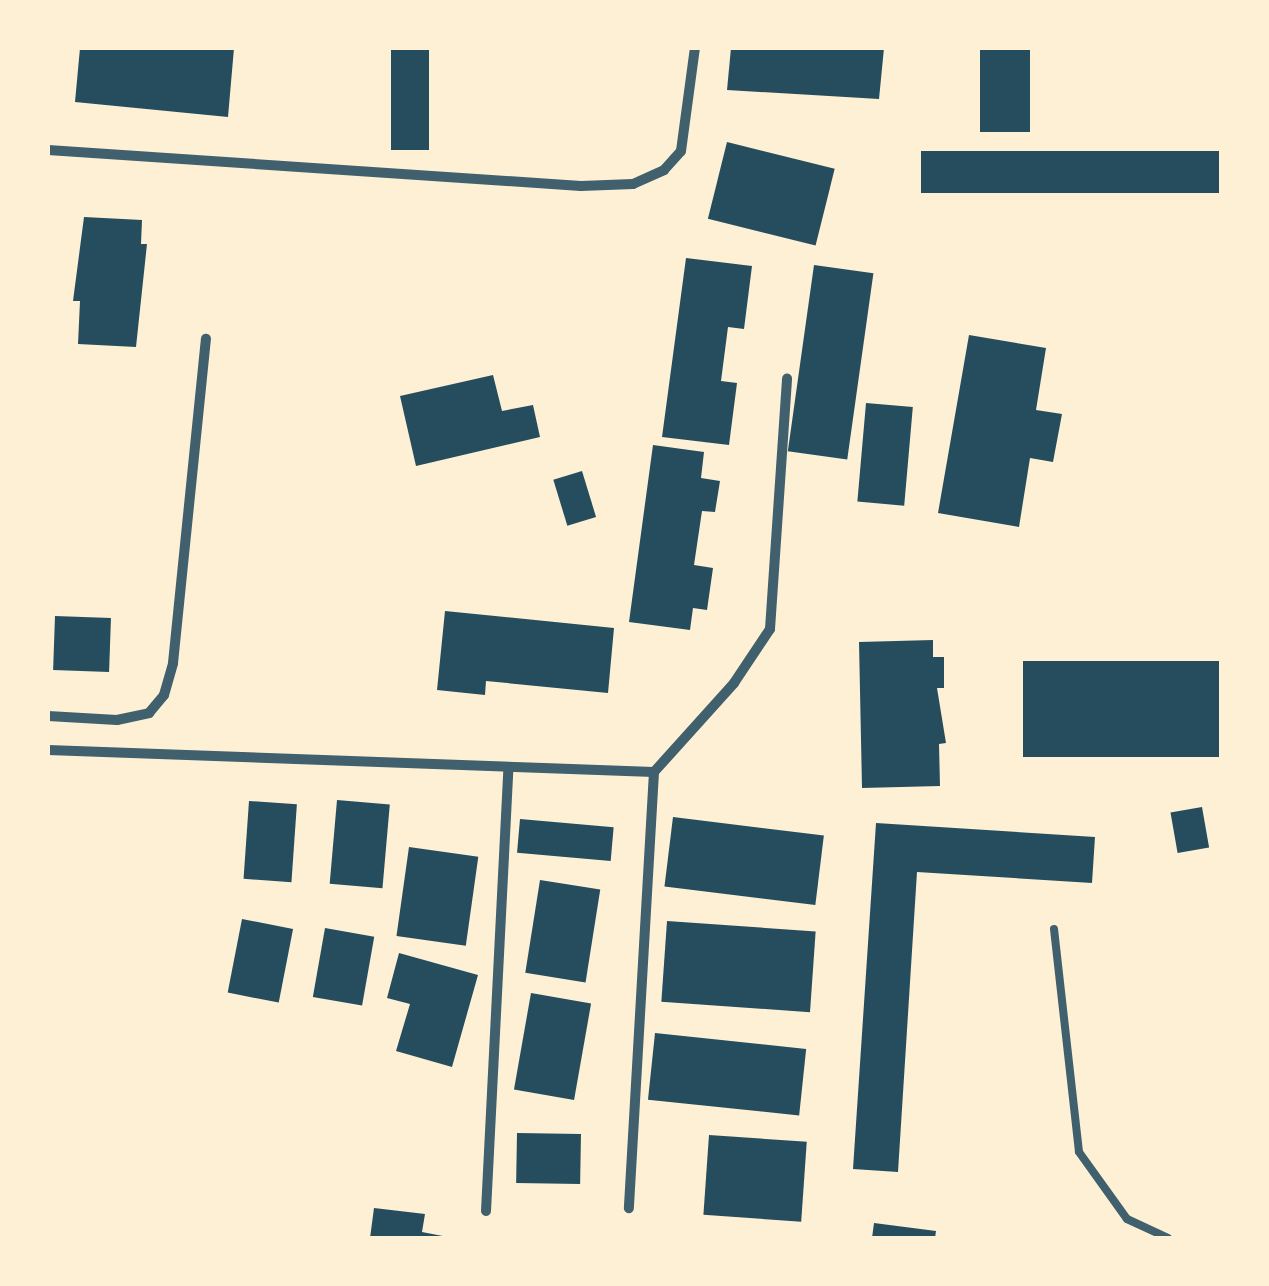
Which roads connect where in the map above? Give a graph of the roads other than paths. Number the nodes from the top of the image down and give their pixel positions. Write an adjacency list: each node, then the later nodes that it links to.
1 (695, 48): 2 (street)
2 (48, 150)
3 (206, 339): 5 (street)
4 (787, 378): 8 (street)
5 (48, 716)
6 (48, 750): 7 (street)
7 (508, 771): 8 (street); 11 (street)
8 (654, 772): 10 (street)
9 (1054, 929): 12 (lane)
10 (629, 1208)
11 (486, 1210)
12 (1168, 1238)

